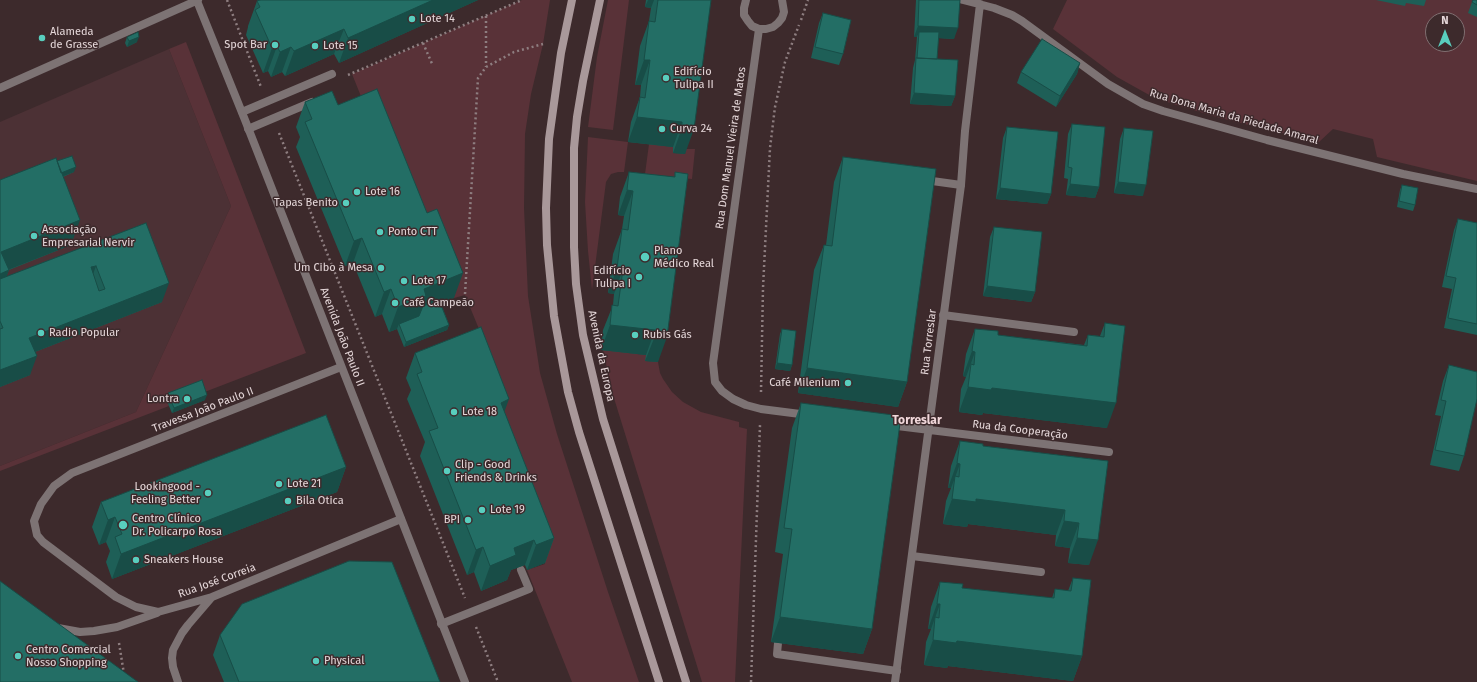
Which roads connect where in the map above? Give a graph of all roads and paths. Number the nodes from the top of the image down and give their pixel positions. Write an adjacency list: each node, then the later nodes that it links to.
1 (197, 0): 19 (street); 22 (street, Avenida João Paulo II)
2 (227, 0): 21 (path)
3 (522, 0): 11 (path)
4 (572, 0): 54 (main road)
5 (600, 0): 55 (main road, Avenida da Europa)
6 (746, 0): 12 (street)
7 (782, 0): 12 (street)
8 (808, 0): 32 (path)
9 (963, 0): 10 (street, Rua Dona Maria da Piedade Amaral)
10 (980, 4): 26 (street, Rua Torreslar); 27 (street, Rua Dona Maria da Piedade Amaral)
11 (486, 15): 13 (path); 16 (path)
12 (759, 29): 32 (street, Rua Dom Manuel Vieira de Matos)
13 (423, 43): 15 (path); 18 (path)
14 (543, 44): 16 (path)
15 (433, 66)
16 (486, 67): 28 (path)
17 (332, 74): 21 (street)
18 (345, 77)
19 (0, 88)
20 (320, 99): 23 (street)
21 (267, 102): 22 (street)
22 (242, 112): 24 (street, Avenida João Paulo II)
23 (273, 118): 24 (street); 44 (path)
24 (248, 129): 31 (street, Avenida João Paulo II)
25 (914, 179): 26 (street)
26 (960, 185): 29 (street, Rua Torreslar)
27 (1477, 189)
28 (465, 294)
29 (943, 316): 30 (street); 35 (street, Rua Torreslar)
30 (1074, 332)
31 (342, 366): 37 (street, Travessa João Paulo II); 38 (street, Avenida João Paulo II)
32 (761, 409): 33 (street, Rua Dom Manuel Vieira de Matos); 56 (path)
33 (814, 416)
34 (883, 424): 35 (street)
35 (929, 430): 36 (street, Rua da Cooperação); 39 (street, Rua Torreslar)
36 (1109, 452)
37 (72, 473): 43 (street, Rua José Correia)
38 (401, 519): 42 (street, Rua José Correia); 45 (street, Avenida João Paulo II)
39 (912, 556): 41 (street); 49 (street, Rua Torreslar)
40 (521, 570): 44 (street)
41 (1041, 572)
42 (212, 597): 43 (street, Rua José Correia); 51 (street)
43 (158, 612): 46 (street)
44 (471, 612): 45 (street); 53 (path)
45 (441, 624): 52 (street, Avenida João Paulo II)
46 (117, 627): 47 (street); 50 (path)
47 (52, 630)
48 (778, 643): 49 (street)
49 (897, 671): 57 (street, Rua Torreslar)
50 (125, 675)
51 (178, 682)
52 (465, 682)
53 (498, 682)
54 (659, 682)
55 (686, 682)
56 (751, 682)
57 (895, 682)

